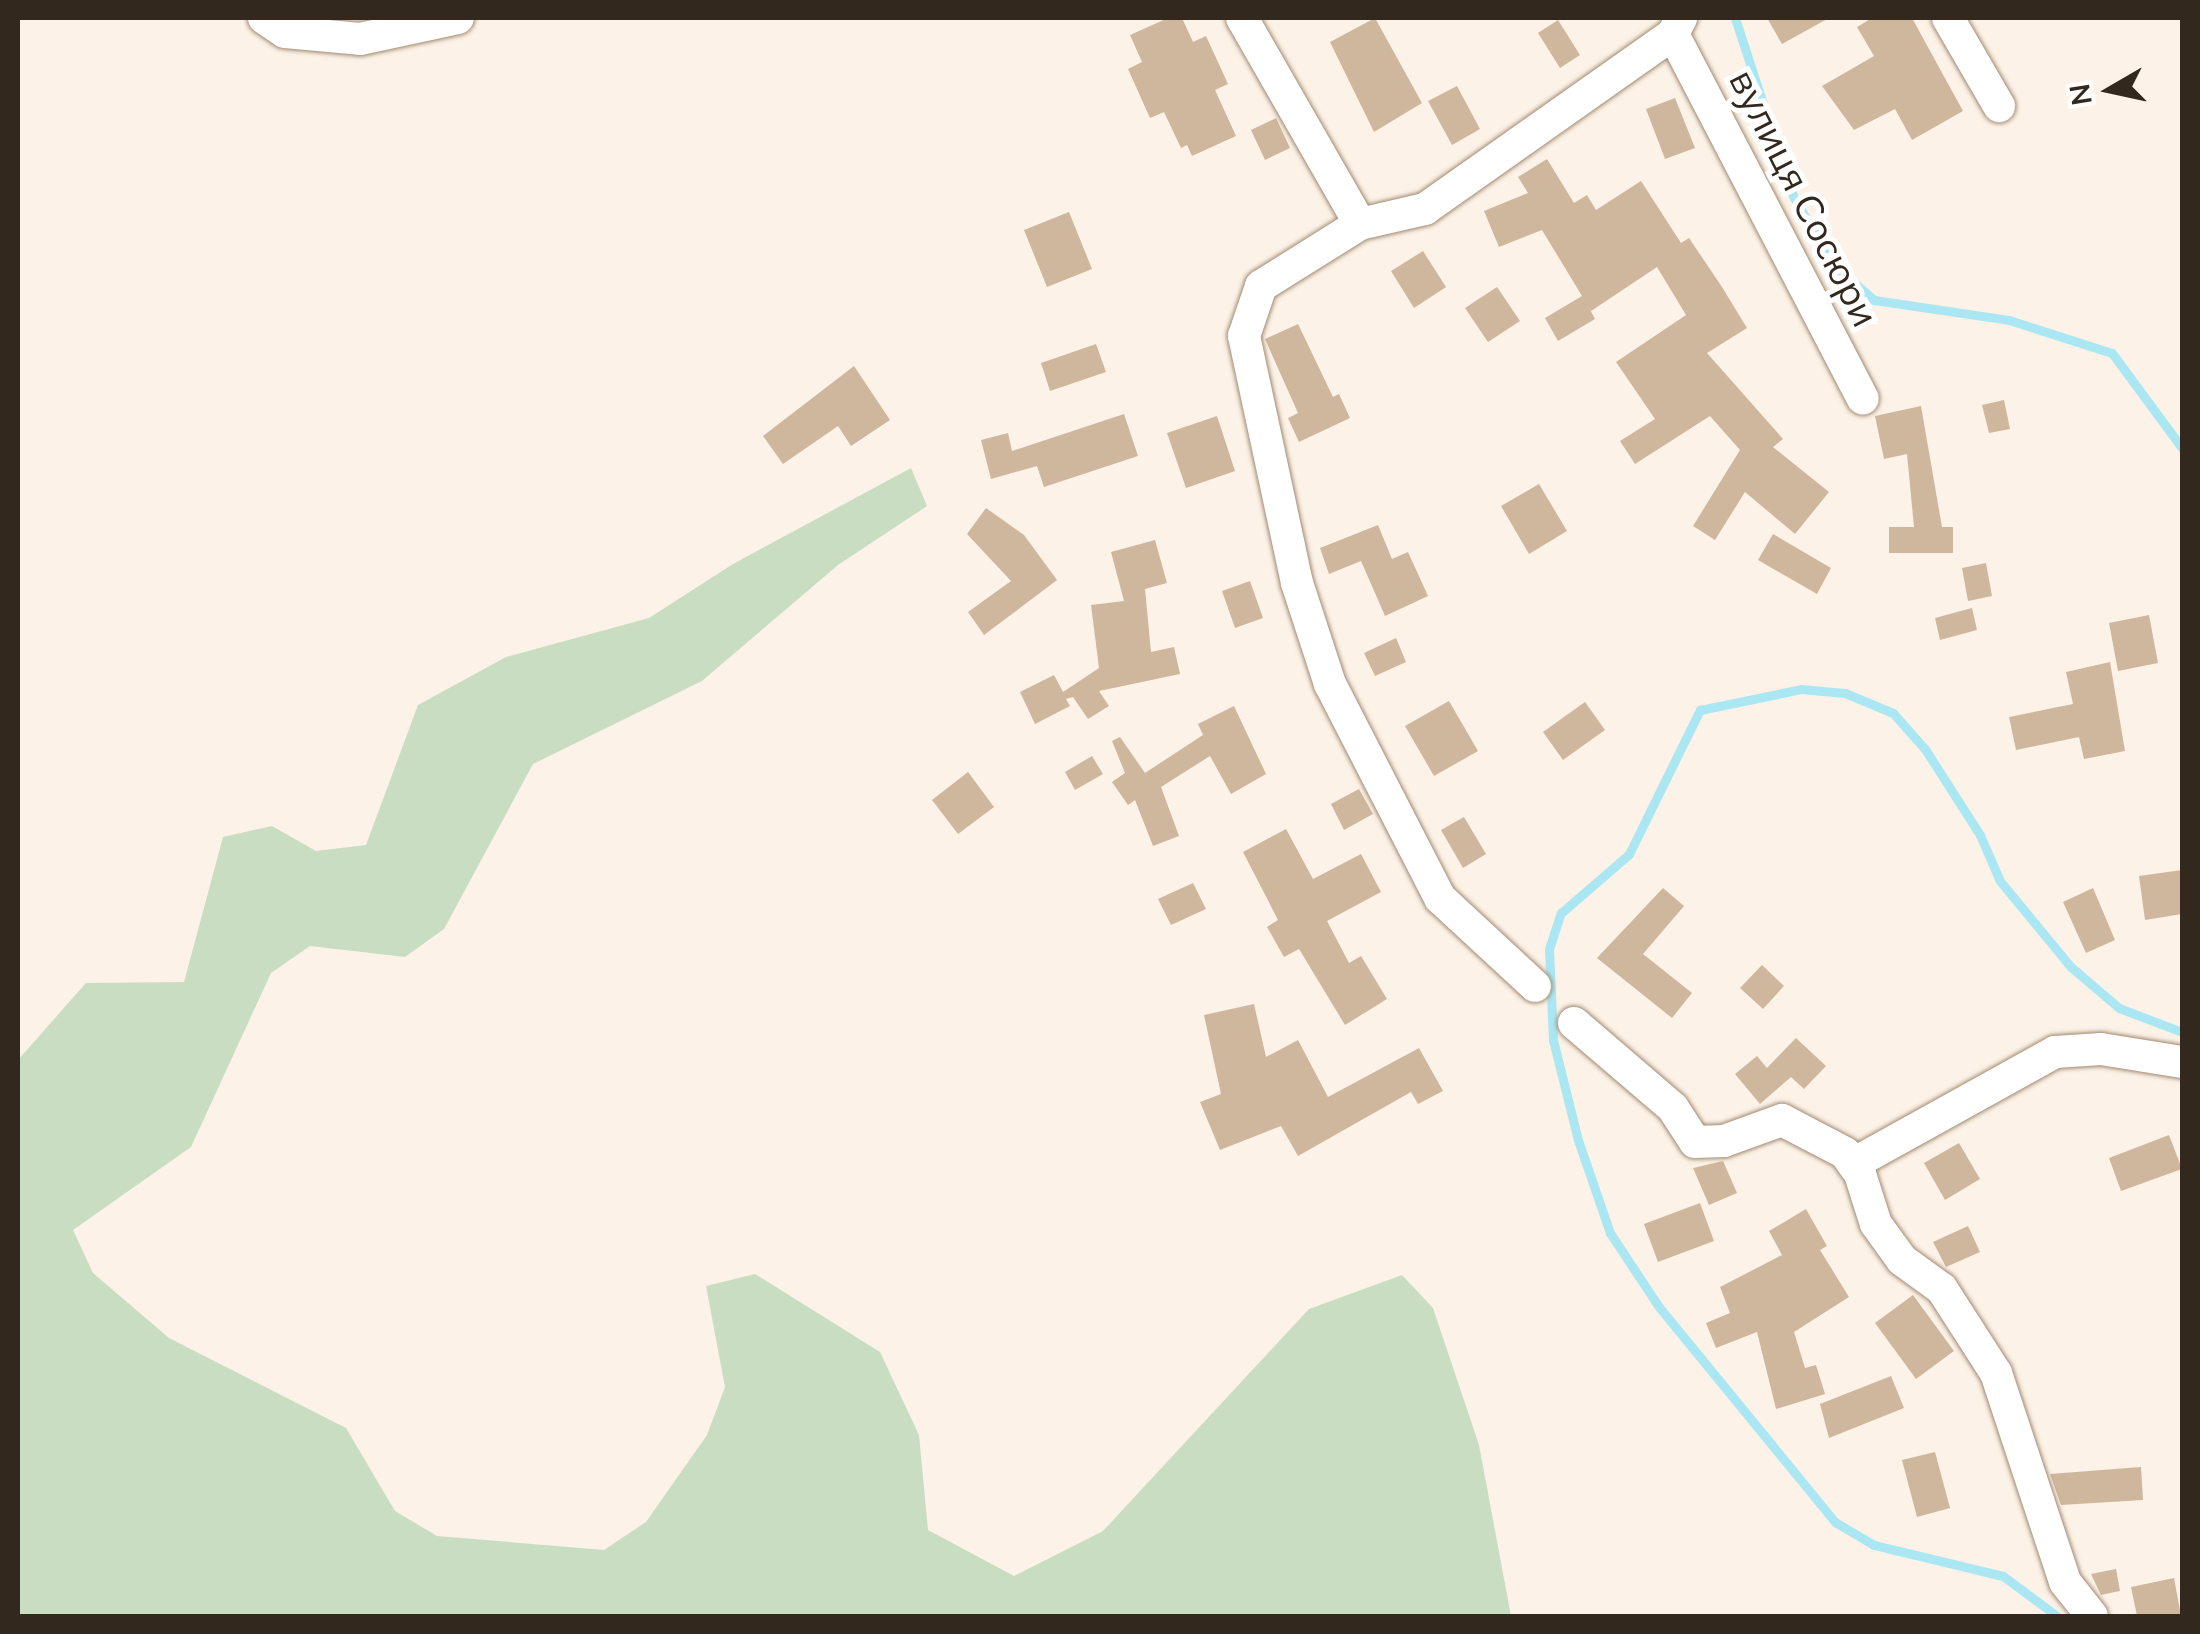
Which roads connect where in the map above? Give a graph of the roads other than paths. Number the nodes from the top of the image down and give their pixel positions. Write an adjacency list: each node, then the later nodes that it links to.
1 (264, 18): 2 (street)
2 (458, 18)
3 (1242, 18): 7 (street)
4 (1948, 18): 6 (street)
5 (1677, 26): 7 (street); 8 (street, вулиця Сосюри)
6 (1998, 106)
7 (1360, 224): 9 (street)
8 (1863, 399)
9 (1535, 986)
10 (1574, 1023): 12 (street)
11 (2182, 1062): 12 (street)
12 (1853, 1164): 13 (street)
13 (2092, 1616)

